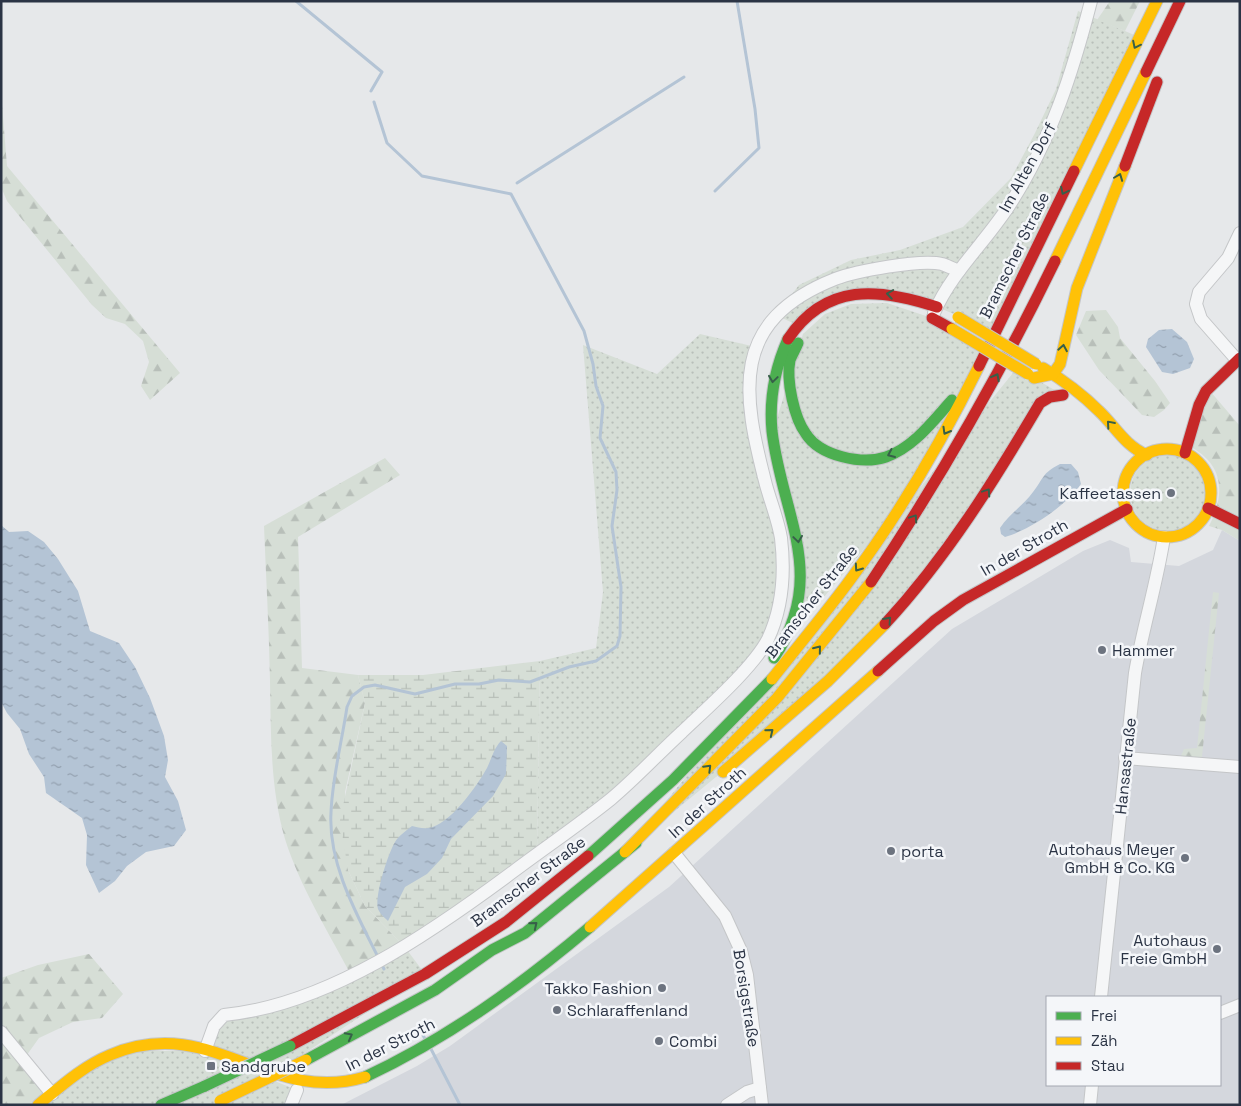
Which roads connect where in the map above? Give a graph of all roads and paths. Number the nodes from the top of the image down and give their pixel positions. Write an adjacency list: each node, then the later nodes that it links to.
1 (1091, 1): 8 (street, Im Alten Dorf)
2 (1157, 1): 10 (main road, Bramscher Straße, one-way to 10)
3 (1180, 1): 25 (main road, one-way to 3)
4 (1190, 1): 5 (main road)
5 (1170, 51)
6 (1162, 69): 12 (main road, one-way to 6)
7 (1240, 233): 11 (street)
8 (959, 271): 9 (street, Im Alten Dorf); 31 (street)
9 (934, 313): 10 (main road, one-way to 9); 12 (main road, bridge); 13 (main road, bridge); 22 (main road, one-way to 22)
10 (983, 356): 22 (main road, Bramscher Straße, one-way to 22)
11 (1238, 359): 15 (main road)
12 (1053, 374): 13 (main road); 16 (main road, one-way to 12)
13 (1031, 376): 14 (main road)
14 (1063, 395): 17 (main road); 25 (main road, one-way to 14)
15 (1185, 453): 16 (main road); 18 (main road)
16 (1147, 455): 17 (main road)
17 (1130, 471): 19 (main road)
18 (1208, 508): 20 (main road); 21 (main road)
19 (1127, 509): 21 (main road); 26 (main road, In der Stroth)
20 (1240, 524)
21 (1164, 537): 23 (street, Hansastraße)
22 (738, 714): 38 (main road, Bramscher Straße, bridge)
23 (1125, 758): 24 (street); 27 (street, Hansastraße)
24 (1240, 767)
25 (625, 852): 36 (main road, one-way to 25, bridge)
26 (674, 853): 33 (street, Borsigstraße); 34 (main road, In der Stroth)
27 (1100, 996)
28 (1240, 1004): 29 (street)
29 (1221, 1013)
30 (1, 1032): 35 (street)
31 (205, 1051): 34 (main road); 35 (main road)
32 (1092, 1086): 42 (street)
33 (760, 1088): 40 (street); 41 (street, Borsigstraße)
34 (297, 1090): 39 (street)
35 (52, 1094): 37 (main road)
36 (216, 1103)
37 (38, 1105)
38 (161, 1105)
39 (290, 1105)
40 (727, 1105)
41 (762, 1105)
42 (1090, 1105)

